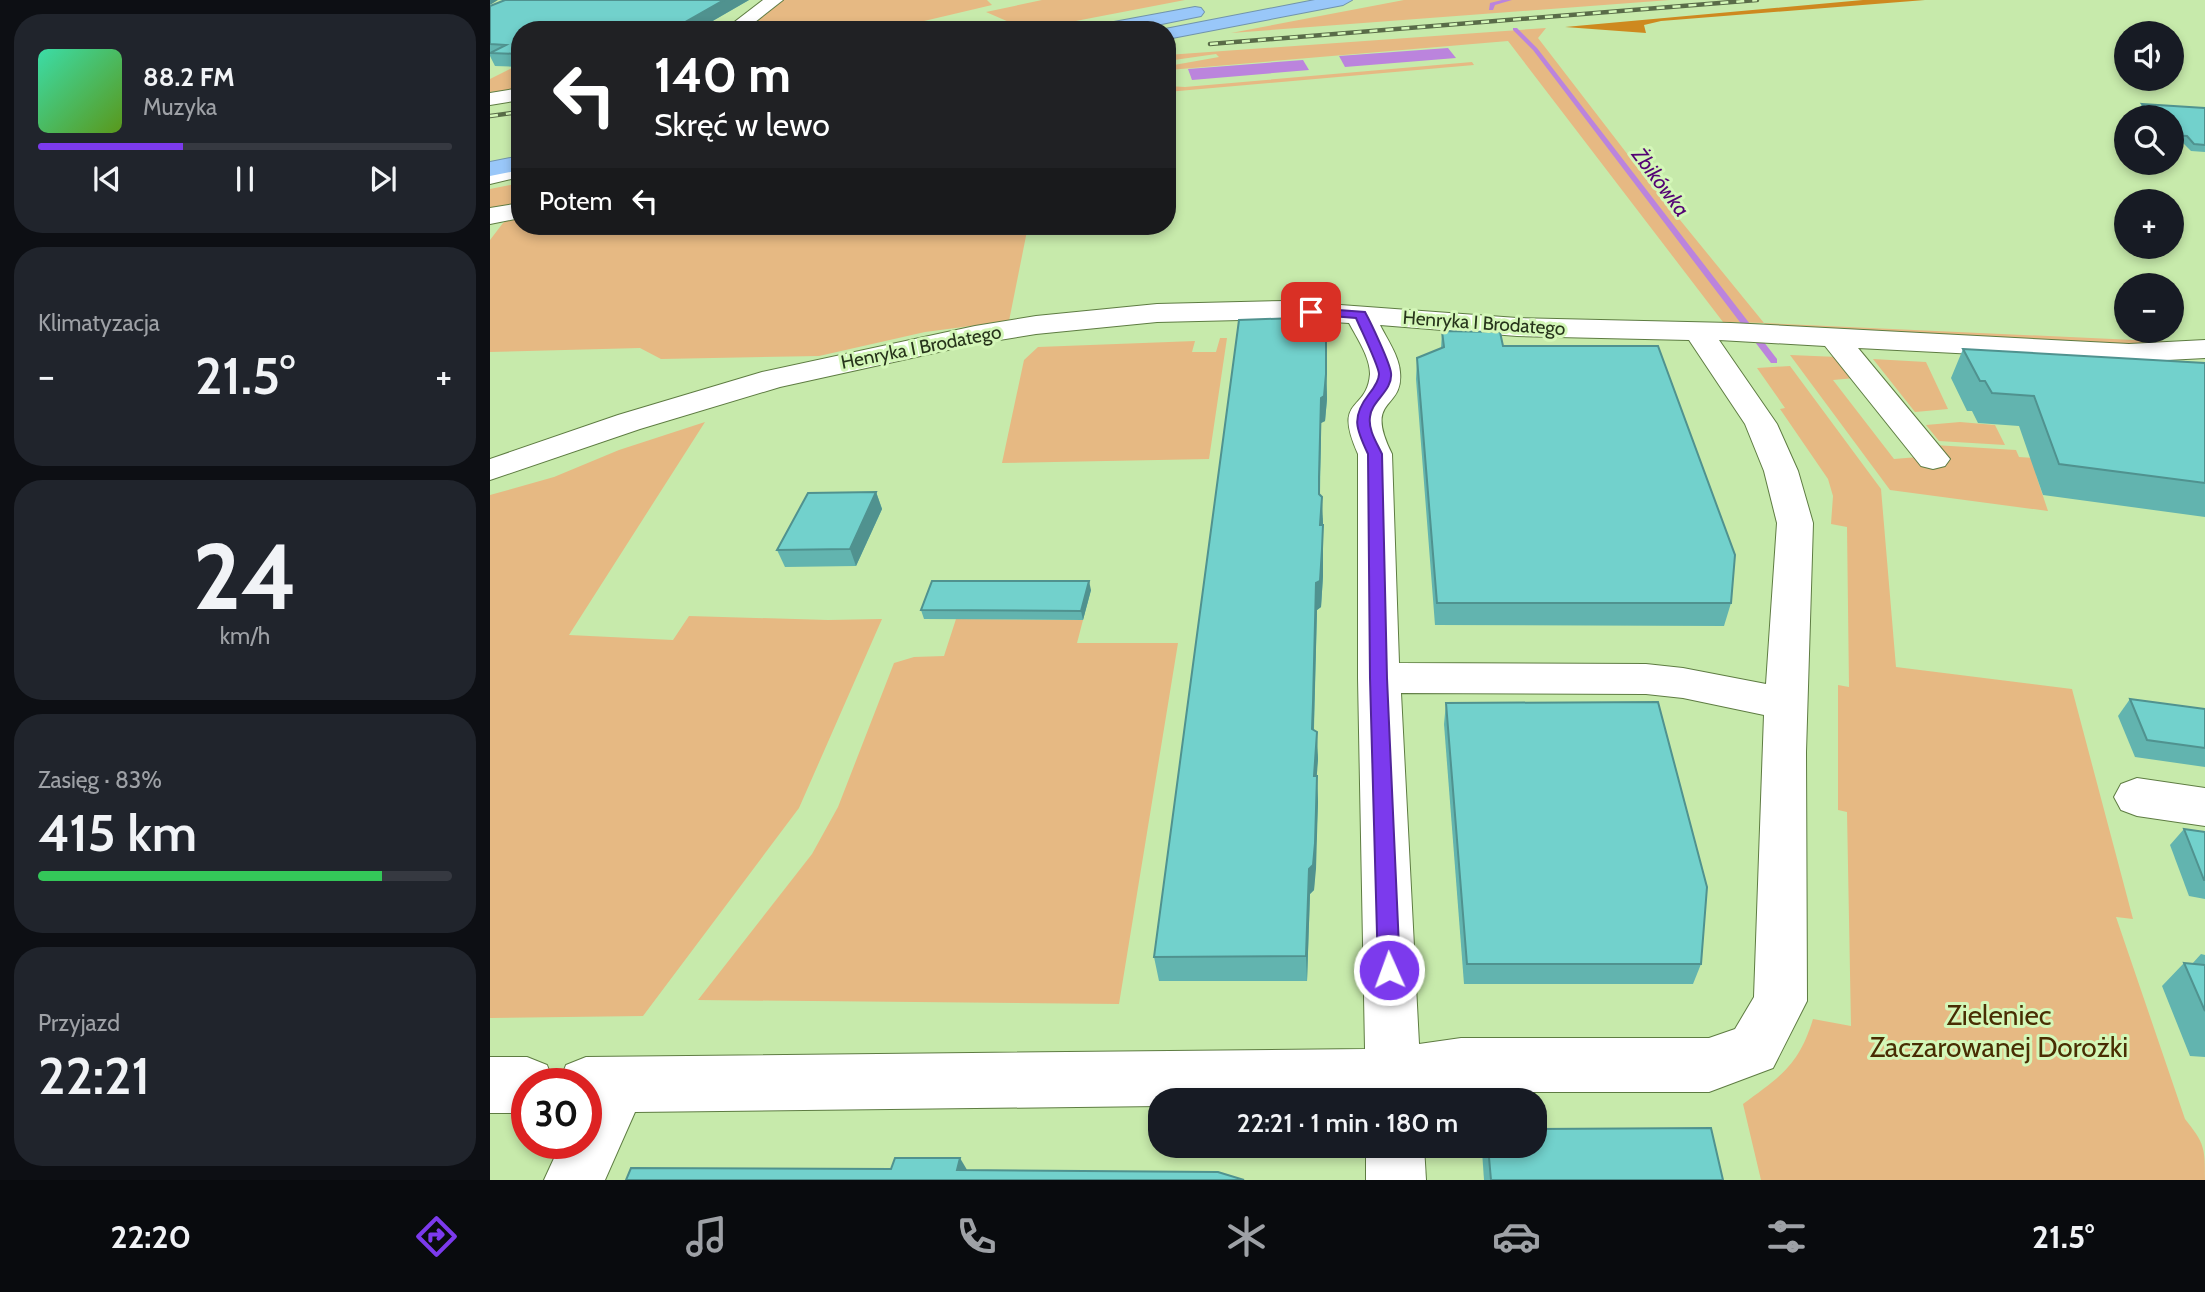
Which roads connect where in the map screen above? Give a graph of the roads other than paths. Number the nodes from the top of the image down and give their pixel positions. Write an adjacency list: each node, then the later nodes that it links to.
1 (774, 0): 4 (street)
2 (1259, 0): 5 (highway)
3 (1343, 0): 6 (highway)
4 (745, 21)
5 (1150, 21)
6 (1176, 31)
7 (511, 96): 8 (street)
8 (490, 99)
9 (511, 144): 10 (highway)
10 (490, 148)
11 (511, 165): 12 (highway)
12 (490, 169)
13 (511, 172): 14 (street)
14 (490, 177)
15 (511, 212): 16 (street)
16 (490, 216)
17 (1360, 315): 18 (street, Henryka I Brodatego); 22 (street, Henryka I Brodatego); 23 (street)
18 (1715, 332): 19 (street, Henryka I Brodatego); 24 (street)
19 (1834, 338): 20 (street, Henryka I Brodatego); 21 (street)
20 (2205, 349)
21 (1933, 459)
22 (490, 470)
23 (1379, 678): 24 (street); 30 (street)
24 (1787, 705): 30 (street)
25 (2137, 797): 26 (street)
26 (2205, 807)
27 (490, 1085): 28 (street)
28 (511, 1085)
29 (603, 1085): 30 (street); 32 (street)
30 (1393, 1088)
31 (1395, 1158): 33 (street)
32 (575, 1180)
33 (1396, 1180)

